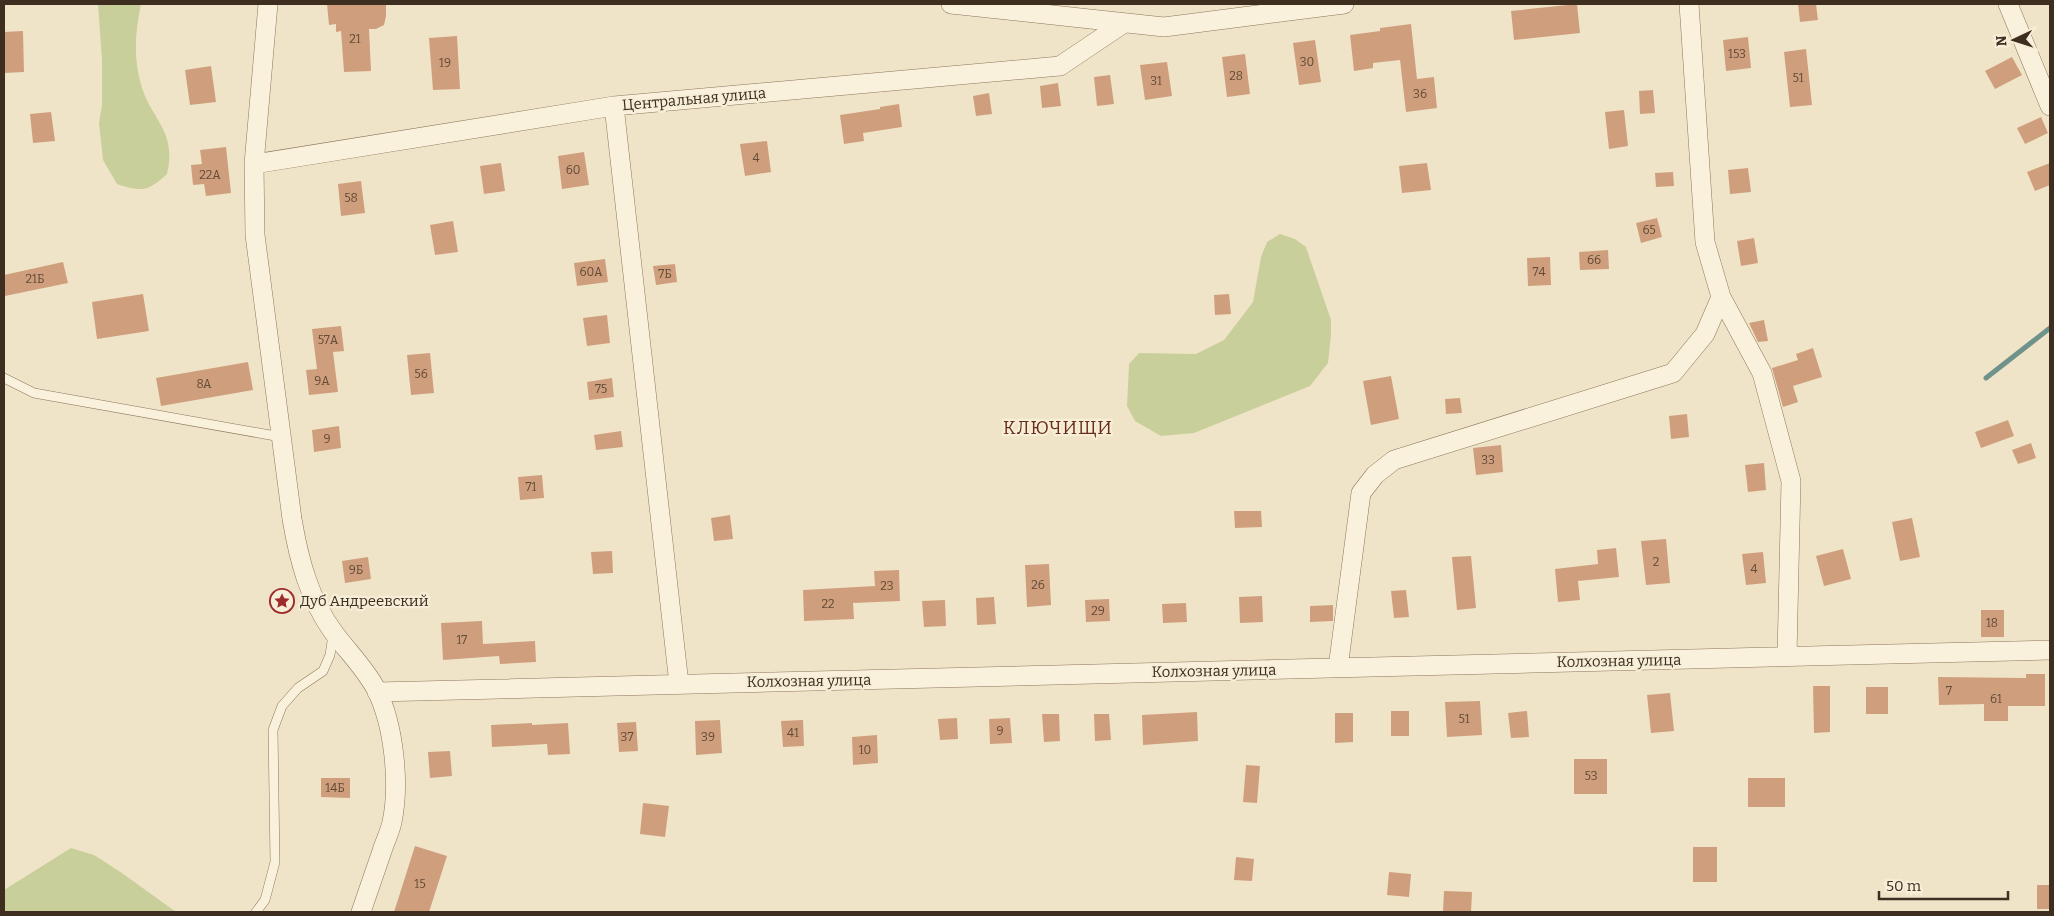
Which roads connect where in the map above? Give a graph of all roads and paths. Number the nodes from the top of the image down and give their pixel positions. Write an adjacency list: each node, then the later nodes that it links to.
1 (268, 4): 9 (street)
2 (951, 4): 6 (street)
3 (1344, 4): 6 (street)
4 (1689, 4): 10 (street)
5 (2008, 4): 8 (street)
6 (1124, 23): 7 (street, Центральная улица)
7 (614, 106): 9 (street, Центральная улица); 17 (street)
8 (2050, 106)
9 (254, 164): 12 (street)
10 (1720, 298): 15 (street); 16 (street)
11 (4, 378): 12 (lane)
12 (282, 437): 13 (street)
13 (333, 632): 18 (street); 19 (lane)
14 (2050, 650): 15 (street, Колхозная улица)
15 (1787, 656): 16 (street, Колхозная улица)
16 (1338, 668): 17 (street, Колхозная улица)
17 (679, 684): 18 (street, Колхозная улица)
18 (377, 692): 20 (street)
19 (256, 912)
20 (361, 912)

